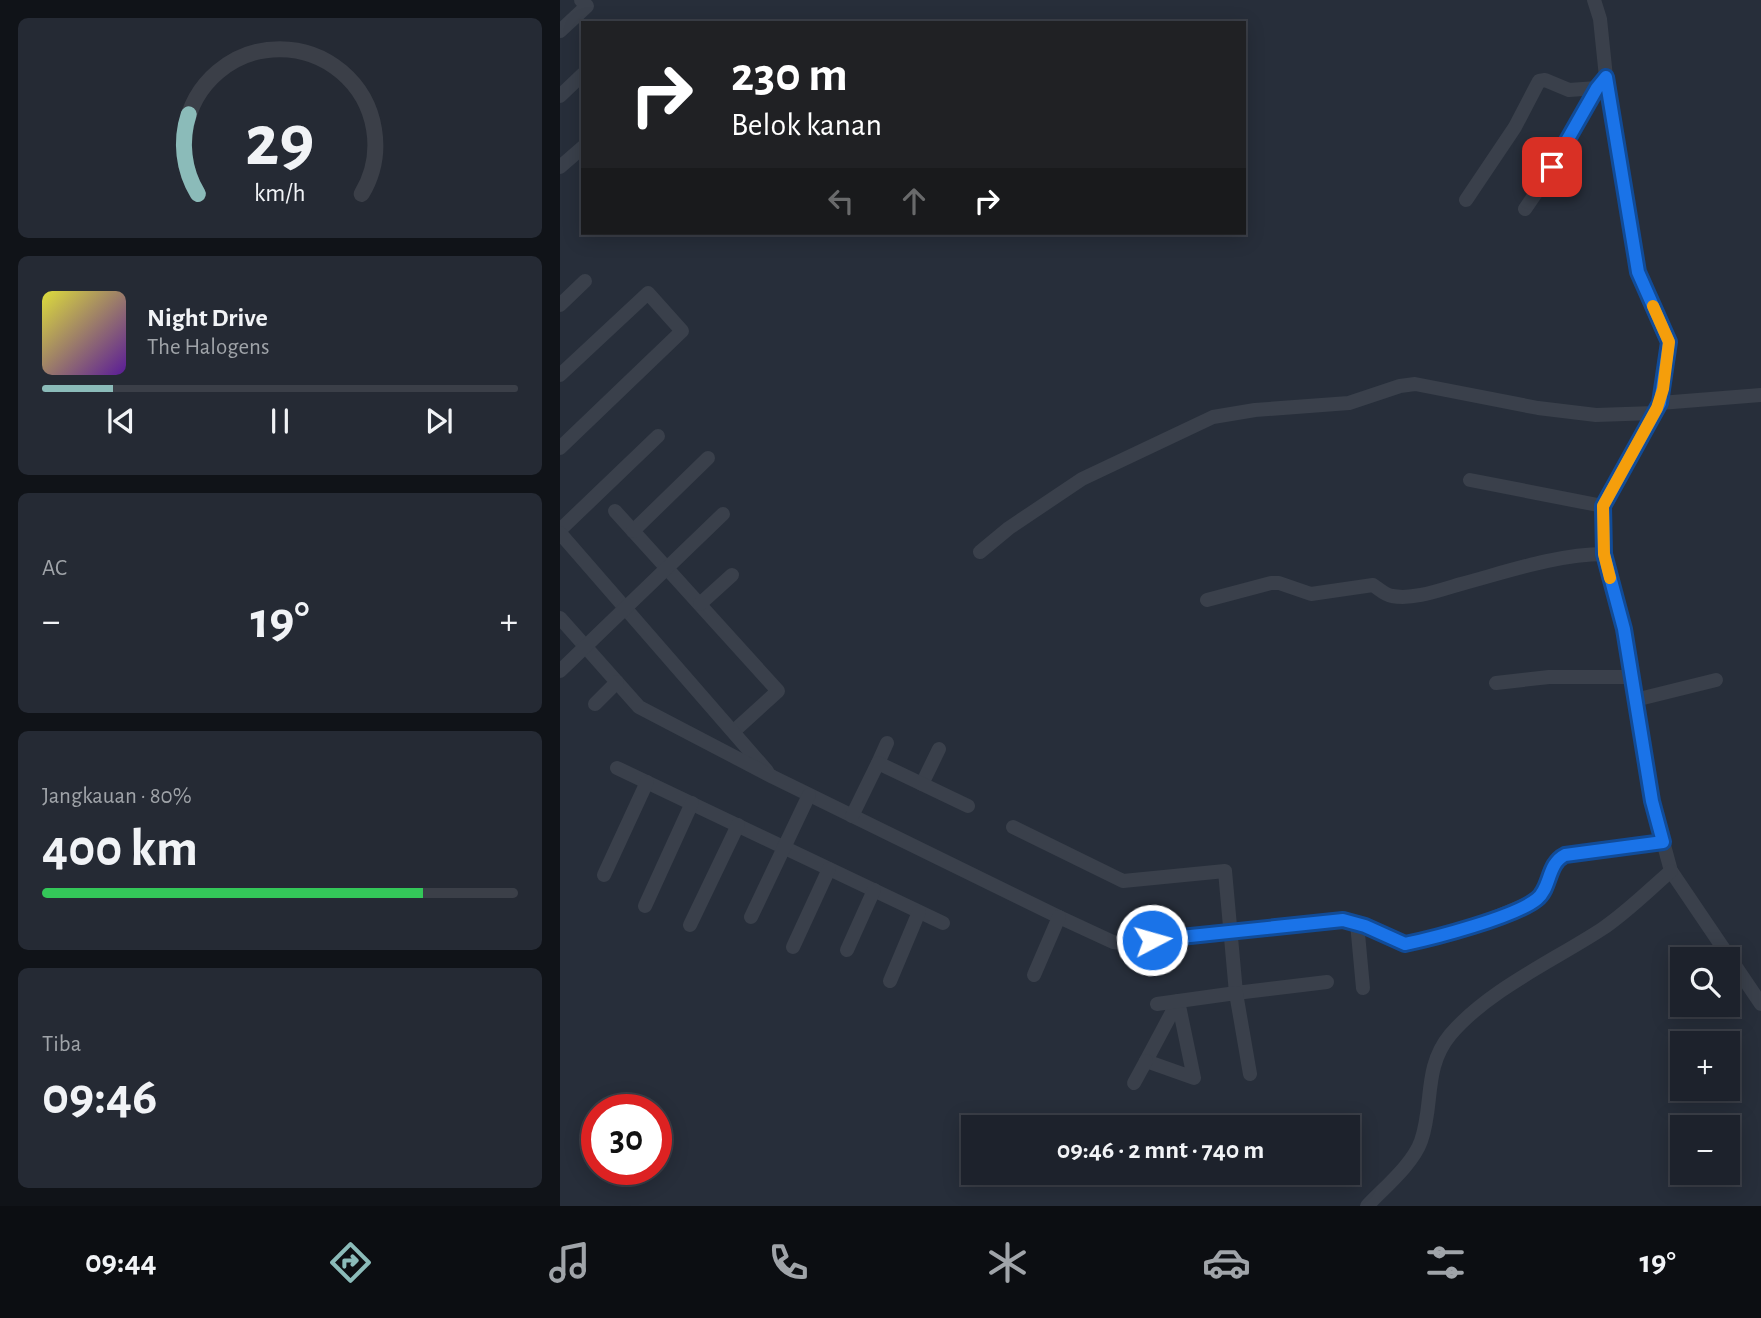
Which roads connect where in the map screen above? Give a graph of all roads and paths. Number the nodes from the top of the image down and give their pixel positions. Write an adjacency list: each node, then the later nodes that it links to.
1 (581, 0): 3 (street)
2 (1594, 0): 5 (street)
3 (560, 31)
4 (581, 78): 6 (street)
5 (1601, 82): 9 (street); 10 (street); 15 (street)
6 (560, 96)
7 (581, 149): 8 (street)
8 (560, 167)
9 (1466, 200)
10 (1525, 209)
11 (585, 281): 12 (street)
12 (560, 305)
13 (560, 375): 17 (street)
14 (1761, 395): 15 (street)
15 (1657, 408): 20 (street); 25 (street)
16 (658, 436): 23 (street)
17 (561, 446)
18 (708, 458): 24 (street)
19 (1470, 480): 20 (street)
20 (1603, 506): 26 (street)
21 (615, 511): 24 (street)
22 (723, 514): 27 (street)
23 (561, 528): 31 (street)
24 (633, 531): 27 (street)
25 (980, 552)
26 (1604, 554): 29 (street); 35 (street)
27 (667, 568): 30 (street); 31 (street)
28 (732, 575): 30 (street)
29 (1207, 600)
30 (700, 604): 41 (street)
31 (626, 607): 33 (street); 41 (street)
32 (560, 618): 33 (street)
33 (586, 647): 34 (street); 37 (street)
34 (560, 671)
35 (1633, 677): 38 (street); 39 (street)
36 (1716, 680): 39 (street)
37 (617, 682): 40 (street); 46 (street)
38 (1496, 683)
39 (1635, 700): 55 (street)
40 (595, 704)
41 (734, 731): 46 (street)
42 (887, 743): 44 (street)
43 (939, 749): 48 (street)
44 (878, 763): 48 (street); 52 (street)
45 (617, 768): 47 (street)
46 (773, 777): 49 (street)
47 (647, 782): 50 (street); 59 (street)
48 (922, 784): 51 (street)
49 (809, 795): 52 (street); 56 (street)
50 (692, 803): 53 (street); 61 (street)
51 (968, 806)
52 (852, 816): 64 (street)
53 (738, 825): 56 (street); 67 (street)
54 (1013, 827): 68 (street)
55 (1663, 842): 58 (street); 66 (street)
56 (785, 847): 57 (street); 63 (street)
57 (829, 869): 60 (street); 69 (street)
58 (1671, 871): 78 (street); 82 (street)
59 (604, 876)
60 (874, 890): 62 (street); 70 (street)
61 (645, 906)
62 (919, 912): 65 (street); 72 (street)
63 (751, 917)
64 (1059, 918): 68 (street); 71 (street)
65 (943, 923)
66 (1357, 923): 68 (street); 74 (street)
67 (690, 925)
68 (1230, 932): 75 (street)
69 (793, 947)
70 (847, 950)
71 (1034, 975)
72 (890, 981)
73 (1326, 982): 75 (street)
74 (1363, 988)
75 (1236, 993): 76 (street); 80 (street)
76 (1178, 1001): 77 (street); 79 (street); 79 (street)
77 (1157, 1004)
78 (1761, 1004)
79 (1146, 1061): 81 (street)
80 (1250, 1074)
81 (1134, 1083)
82 (1367, 1206)

